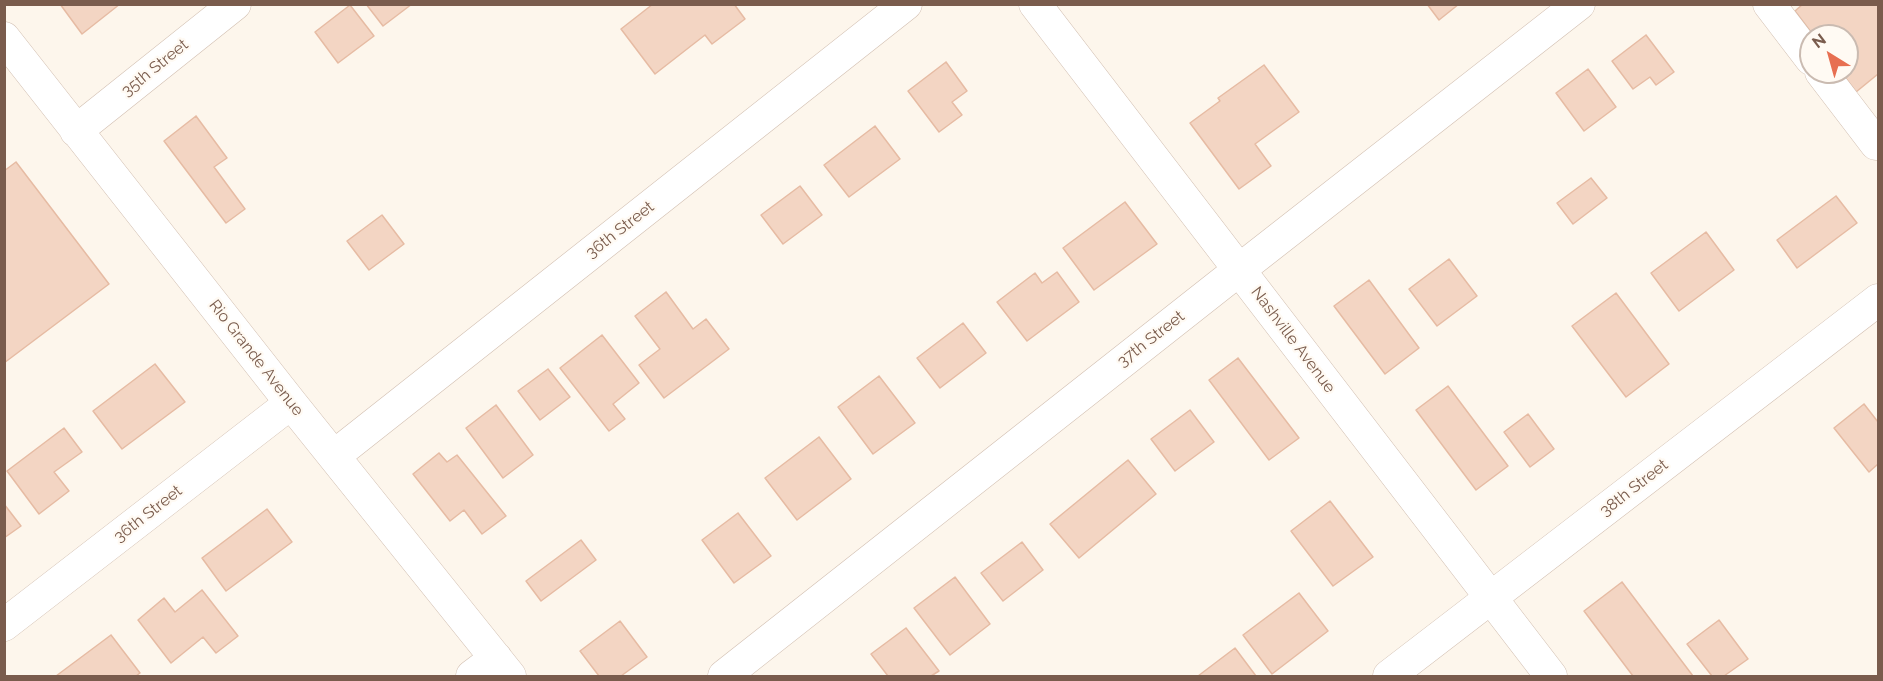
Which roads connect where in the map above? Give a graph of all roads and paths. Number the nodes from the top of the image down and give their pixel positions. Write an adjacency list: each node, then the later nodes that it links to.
1 (235, 4): 9 (street, 35th Street)
2 (906, 4): 14 (street, 36th Street)
3 (1035, 4): 11 (street, Nashville Avenue)
4 (1579, 4): 11 (street, 37th Street)
5 (1769, 4): 7 (street)
6 (4, 38): 9 (street, Rio Grande Avenue)
7 (1799, 43)
8 (1830, 84): 10 (street)
9 (76, 131): 13 (street, Rio Grande Avenue)
10 (1878, 144)
11 (1239, 270): 15 (street, Nashville Avenue); 18 (street, 37th Street)
12 (1878, 300): 15 (street, 38th Street)
13 (291, 404): 14 (street, Rio Grande Avenue); 16 (street, 36th Street)
14 (334, 456): 17 (street, Rio Grande Avenue)
15 (1490, 598): 19 (street, 38th Street); 20 (street, Nashville Avenue)
16 (4, 625)
17 (493, 670)
18 (724, 676)
19 (1389, 676)
20 (1551, 676)

